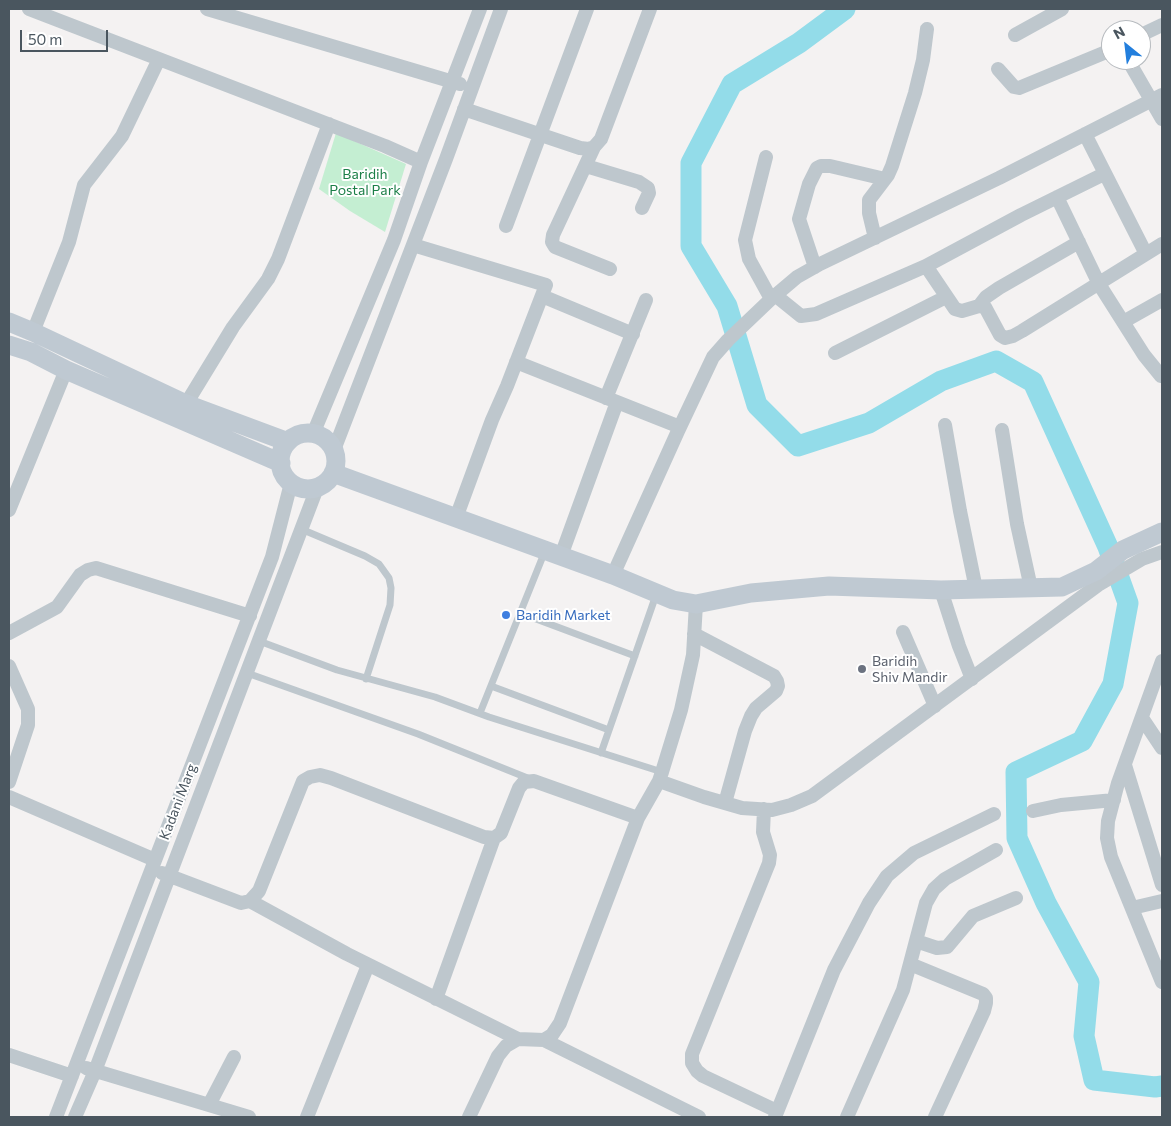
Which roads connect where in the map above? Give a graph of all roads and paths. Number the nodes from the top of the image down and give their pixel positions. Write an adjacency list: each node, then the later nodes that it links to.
1 (29, 9): 11 (street)
2 (207, 9): 14 (street)
3 (480, 9): 14 (street)
4 (501, 9): 15 (street)
5 (587, 9): 21 (street)
6 (650, 9): 22 (street)
7 (1062, 9): 9 (street)
8 (927, 29): 27 (street)
9 (1015, 35)
10 (1101, 54): 12 (street)
11 (159, 59): 19 (street); 48 (street)
12 (998, 69)
13 (1136, 70): 16 (street)
14 (453, 82): 15 (street); 24 (street)
15 (472, 88): 17 (street)
16 (1157, 98): 18 (street); 20 (street)
17 (464, 109): 21 (street); 34 (street)
18 (1162, 119)
19 (329, 124): 24 (street); 56 (street)
20 (1085, 134): 26 (street); 31 (street)
21 (540, 135): 22 (street); 30 (street)
22 (594, 147): 25 (street)
23 (766, 157): 41 (street)
24 (421, 162): 60 (street)
25 (586, 166): 29 (street); 38 (street)
26 (1104, 174): 28 (street); 35 (street)
27 (885, 179): 31 (street); 37 (street)
28 (1057, 197): 32 (street); 36 (street)
29 (642, 208)
30 (506, 226)
31 (875, 238): 37 (street)
32 (1079, 242): 39 (street); 45 (street)
33 (1162, 244): 35 (street)
34 (413, 245): 40 (street); 62 (street)
35 (1146, 254): 39 (street)
36 (926, 266): 41 (street); 42 (street)
37 (814, 267): 41 (street)
38 (610, 269)
39 (1099, 284): 45 (street); 47 (street)
40 (542, 296): 49 (street); 52 (street)
41 (773, 297): 58 (street)
42 (946, 297): 45 (street); 51 (street)
43 (646, 300): 49 (street)
44 (1162, 300): 47 (street)
45 (979, 306)
46 (9, 322): 48 (street)
47 (1123, 322): 54 (street)
48 (33, 332): 56 (street)
49 (633, 334): 55 (street)
50 (9, 344): 53 (street)
51 (835, 353)
52 (516, 362): 55 (street); 68 (street)
53 (66, 370): 63 (street); 67 (street)
54 (1161, 376)
55 (612, 400): 58 (street); 72 (street)
56 (186, 404): 61 (street)
57 (946, 425): 76 (street)
58 (680, 427): 73 (street)
59 (1002, 430): 75 (street)
60 (313, 434): 61 (street); 62 (street)
61 (288, 442): 63 (street)
62 (334, 450): 64 (street)
63 (281, 463): 65 (street)
64 (333, 473): 66 (street); 68 (street)
65 (291, 483): 66 (street); 81 (street, Kadani Marg)
66 (317, 488): 69 (street, Kadani Marg)
67 (9, 510)
68 (456, 518): 72 (street)
69 (301, 529): 85 (street, Kadani Marg); 90 (lane)
70 (1162, 532): 74 (street)
71 (1162, 552): 74 (street)
72 (553, 554): 73 (street); 80 (lane)
73 (613, 576): 78 (street)
74 (1097, 578): 75 (street); 91 (street)
75 (1032, 588): 76 (street)
76 (976, 589): 77 (street)
77 (941, 590): 79 (street); 91 (street)
78 (657, 594): 79 (street); 86 (lane)
79 (696, 604): 84 (street)
80 (520, 613): 86 (lane); 92 (lane)
81 (250, 616): 83 (street); 112 (street, Kadani Marg)
82 (903, 632): 93 (street)
83 (9, 633)
84 (694, 634): 100 (street); 105 (street)
85 (259, 641): 89 (street, Kadani Marg); 90 (lane)
86 (635, 656): 96 (lane)
87 (1162, 661): 95 (street)
88 (9, 666): 102 (street)
89 (246, 674): 101 (lane); 113 (street, Kadani Marg)
90 (366, 679): 94 (lane)
91 (972, 679): 93 (street)
92 (491, 686): 94 (lane); 96 (lane)
93 (934, 706): 106 (street)
94 (480, 713): 98 (lane)
95 (1142, 718): 97 (street); 99 (street)
96 (609, 730): 98 (lane)
97 (1162, 748)
98 (601, 753): 100 (lane)
99 (1125, 765): 104 (street); 114 (street)
100 (660, 777): 105 (street); 109 (street)
101 (534, 781): 109 (street); 110 (street)
102 (9, 782)
103 (9, 798): 112 (street)
104 (1114, 800): 107 (street); 118 (street)
105 (725, 803): 106 (street)
106 (764, 809): 131 (street)
107 (1033, 811)
108 (994, 814): 131 (street)
109 (638, 818): 125 (street)
110 (494, 838): 116 (street); 123 (street)
111 (996, 850): 119 (street)
112 (154, 865): 113 (street); 129 (street, Kadani Marg)
113 (170, 876): 116 (street); 128 (street, Kadani Marg)
114 (1162, 884)
115 (1016, 898): 119 (street)
116 (250, 901): 120 (street)
117 (1162, 902): 118 (street)
118 (1132, 908): 122 (street)
119 (916, 941): 121 (street)
120 (368, 964): 123 (street); 135 (street)
121 (910, 964): 138 (street); 139 (street)
122 (1162, 982)
123 (436, 998): 124 (street)
124 (518, 1039): 125 (street); 136 (street)
125 (544, 1040): 137 (street)
126 (9, 1054): 129 (street)
127 (234, 1056): 130 (street)
128 (95, 1070): 129 (street); 130 (street); 133 (street, Kadani Marg)
129 (74, 1071): 132 (street, Kadani Marg)
130 (209, 1105): 134 (street)
131 (776, 1114)
132 (56, 1117)
133 (75, 1117)
134 (249, 1117)
135 (307, 1117)
136 (469, 1117)
137 (699, 1117)
138 (846, 1117)
139 (935, 1117)

